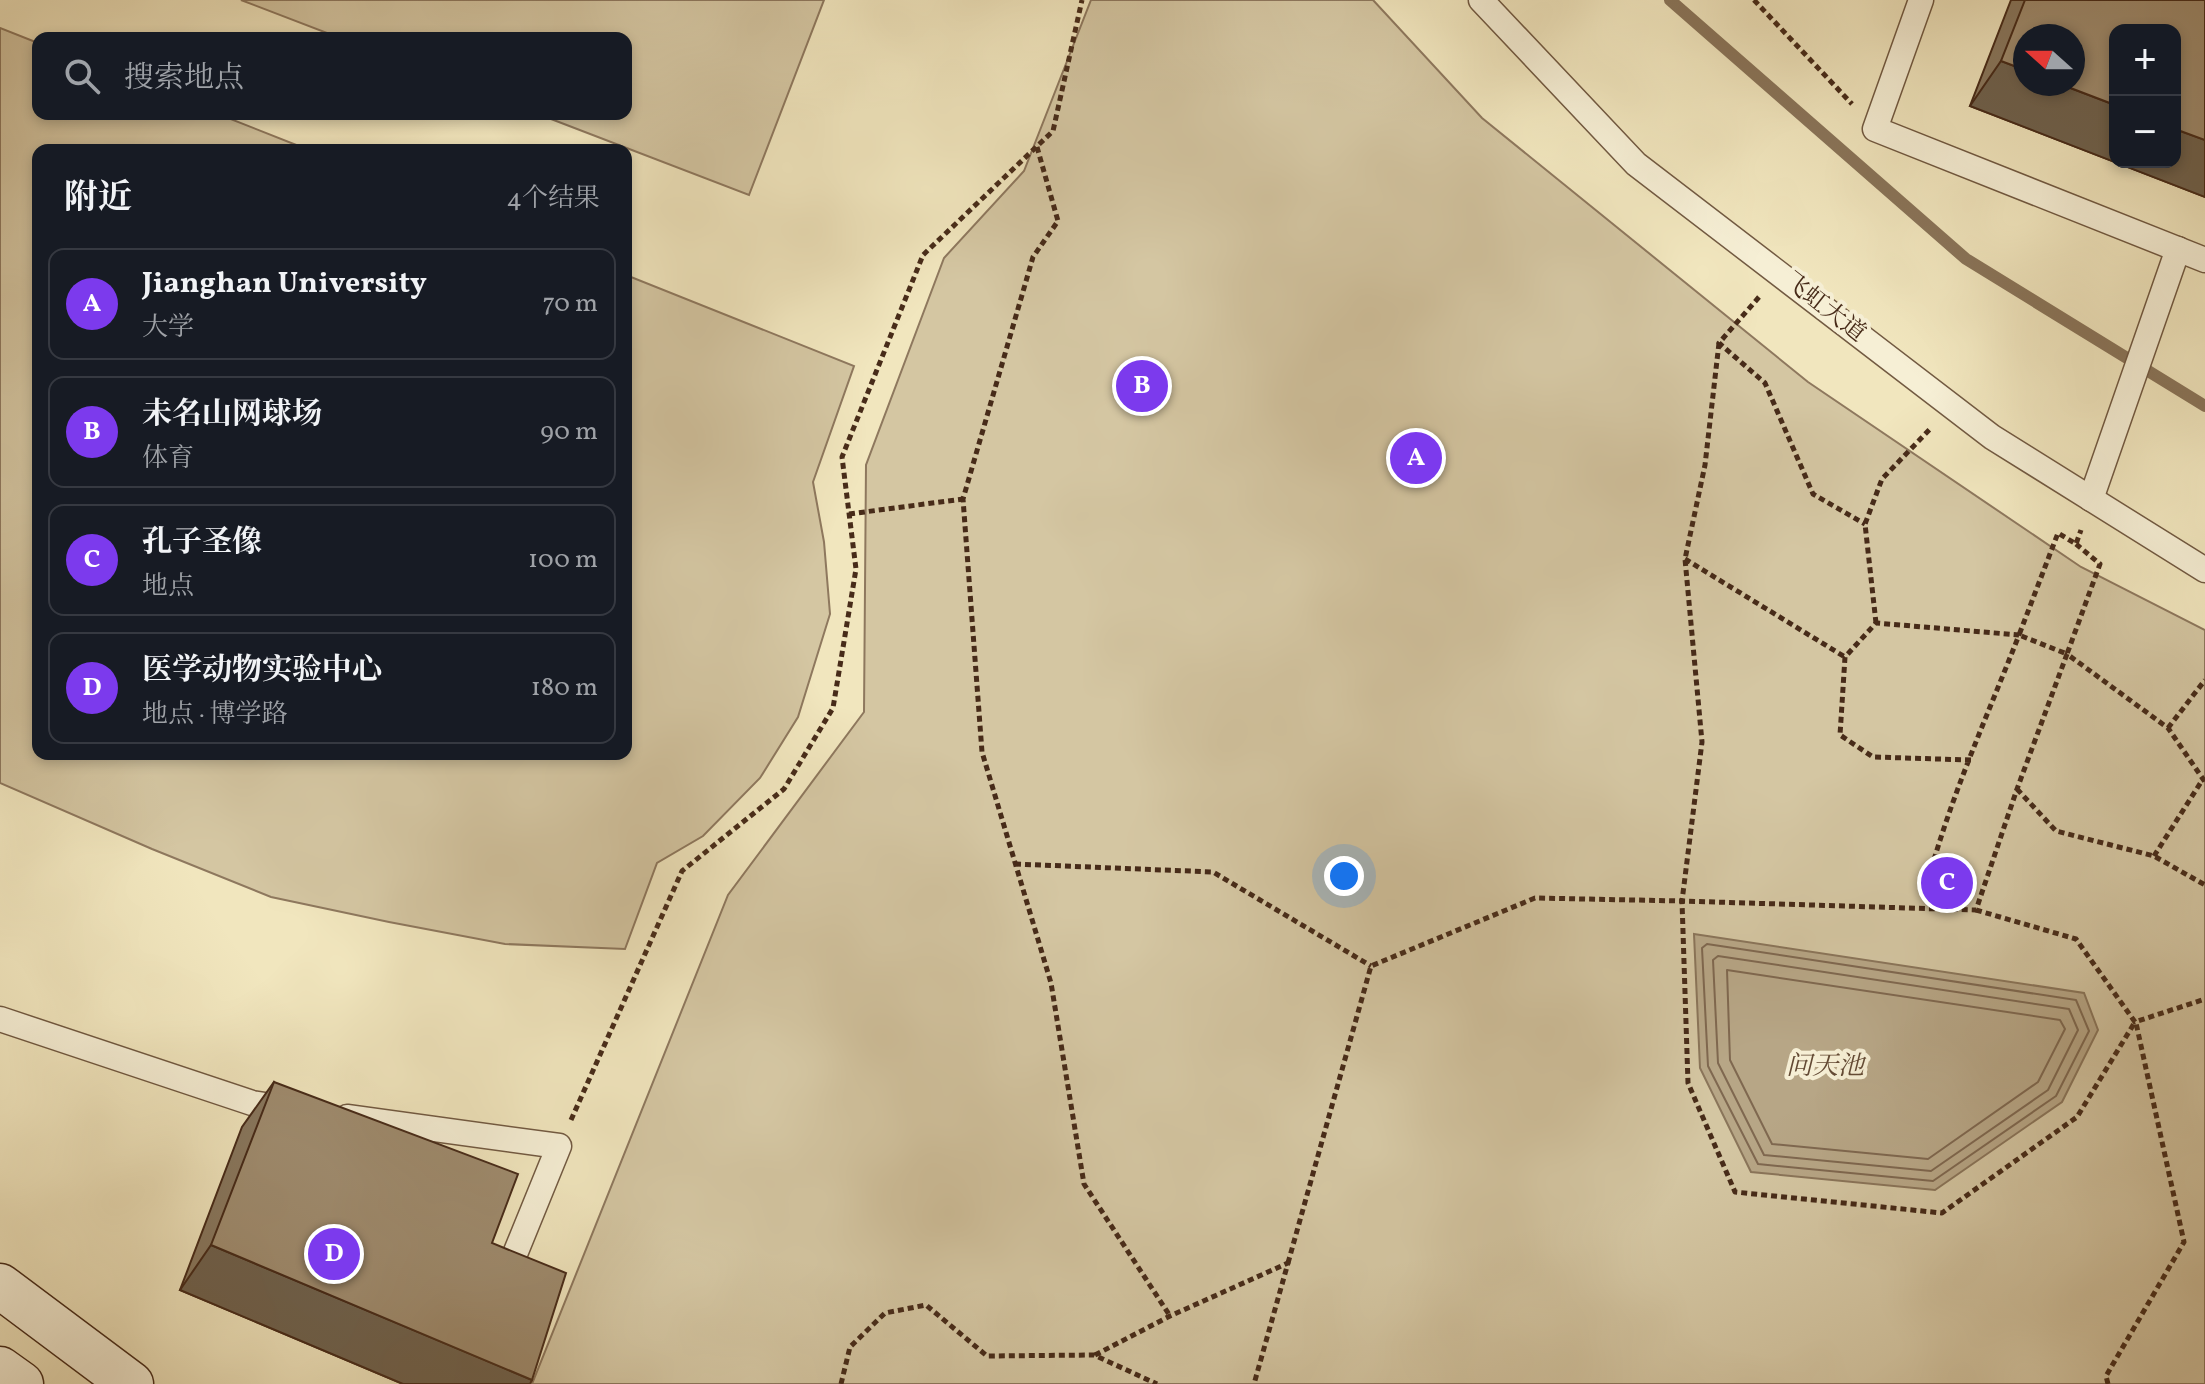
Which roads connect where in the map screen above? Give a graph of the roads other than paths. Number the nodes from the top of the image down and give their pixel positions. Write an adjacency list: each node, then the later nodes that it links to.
1 (1481, 0): 5 (lane, 飞虹大道)
2 (1921, 0): 3 (lane)
3 (2178, 249): 4 (lane); 5 (lane)
4 (2205, 260)
5 (2091, 499): 6 (lane, 飞虹大道)
6 (2205, 570)
7 (0, 1019): 8 (lane)
8 (375, 1121): 9 (lane); 11 (lane)
9 (367, 1146)
10 (0, 1286): 14 (main road)
11 (495, 1302)
12 (0, 1369): 13 (main road)
13 (21, 1384)
14 (131, 1384)

